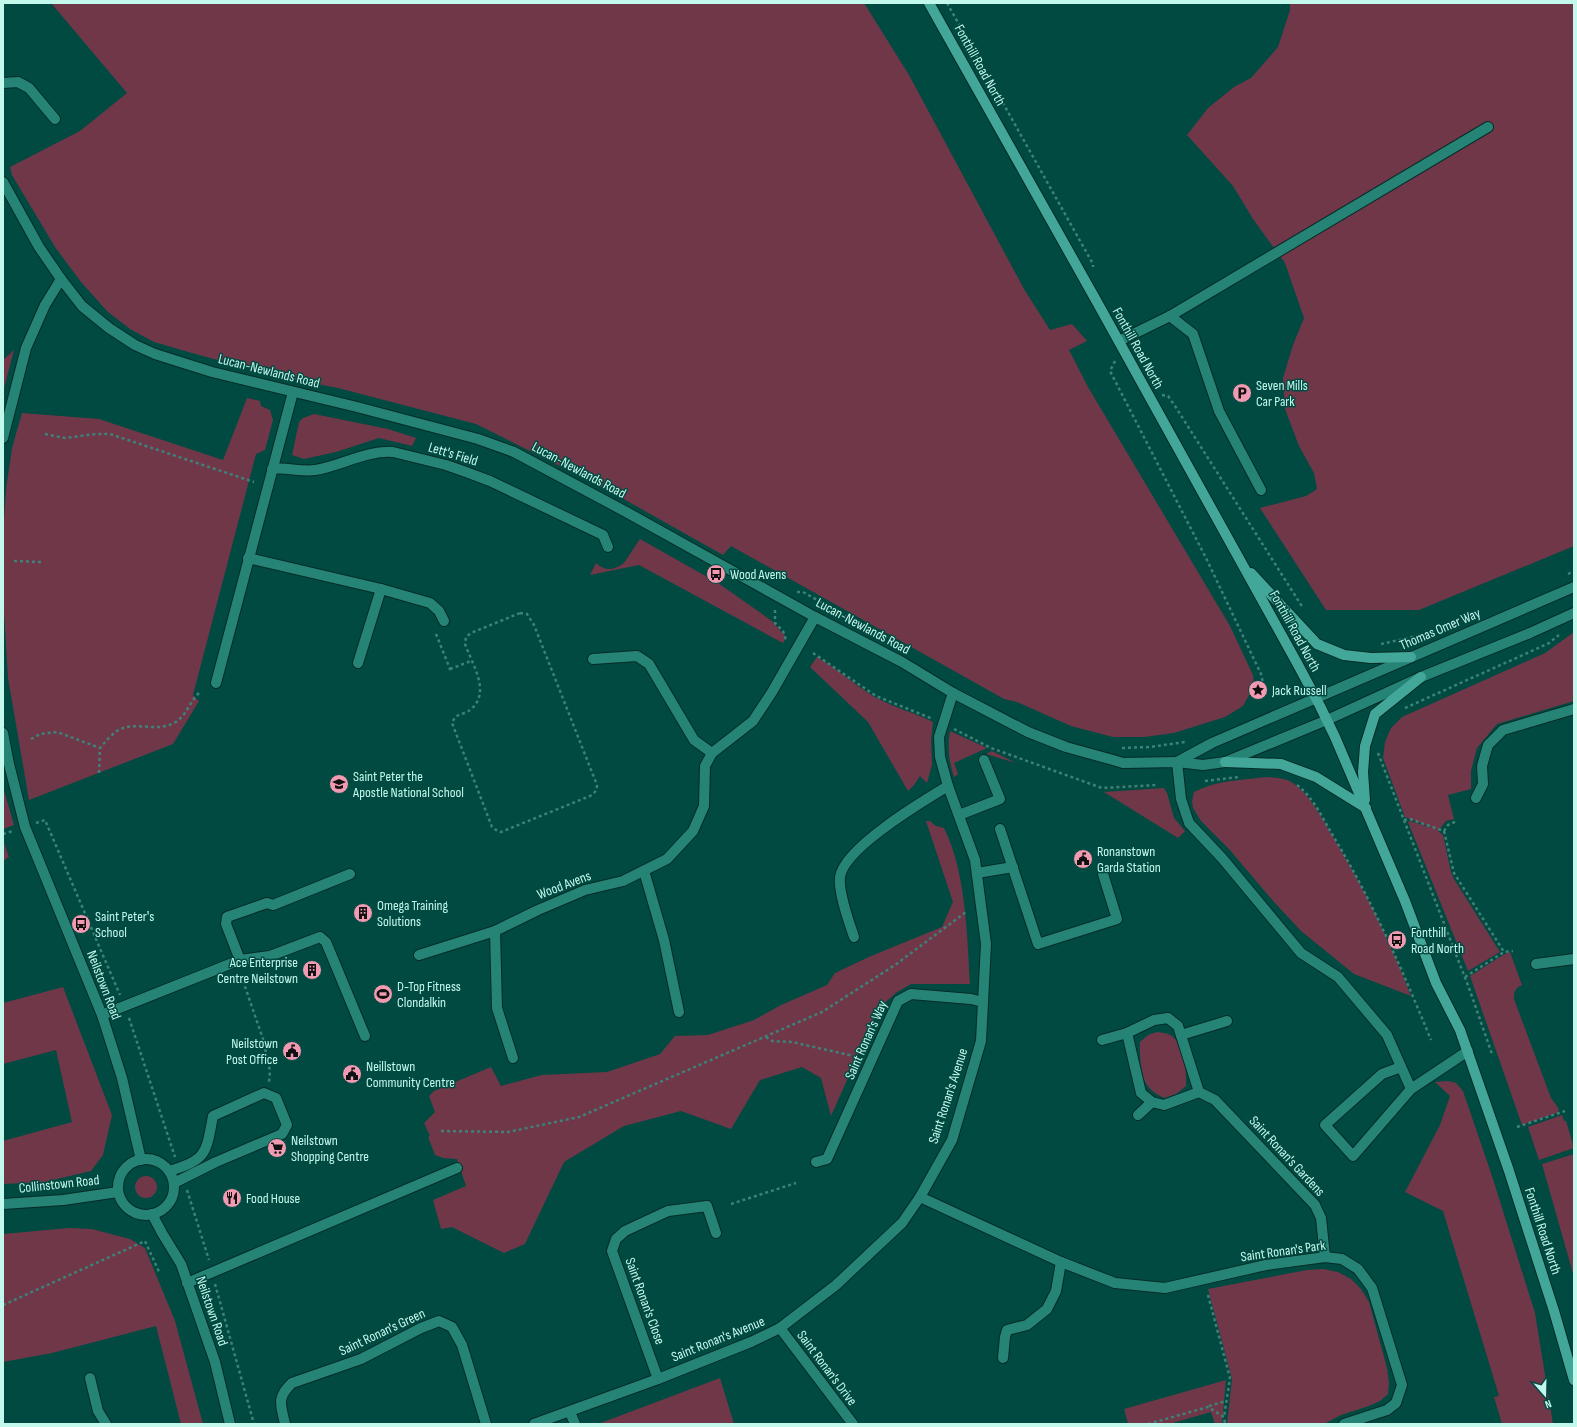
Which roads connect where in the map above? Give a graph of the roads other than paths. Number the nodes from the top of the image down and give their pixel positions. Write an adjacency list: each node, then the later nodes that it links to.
1 (929, 3): 8 (main road, Fonthill Road North)
2 (3, 82): 3 (street)
3 (55, 119)
4 (1488, 127): 7 (street)
5 (5, 188): 6 (street, Lucan-Newlands Road)
6 (61, 279): 9 (street, Lucan-Newlands Road); 10 (street)
7 (1170, 316): 8 (street); 12 (street)
8 (1119, 341): 15 (main road, Fonthill Road North)
9 (293, 392): 11 (street); 19 (street, Lucan-Newlands Road)
10 (3, 438)
11 (272, 470): 13 (street, Lett's Field); 14 (street)
12 (1261, 490)
13 (608, 547)
14 (248, 558): 17 (street); 25 (street)
15 (1238, 558): 21 (main road); 27 (main road, Fonthill Road North)
16 (1574, 587): 21 (street, Thomas Omer Way)
17 (381, 589): 20 (street); 23 (street)
18 (1574, 613): 24 (street)
19 (815, 617): 26 (street, Lucan-Newlands Road); 31 (street)
20 (444, 621)
21 (1411, 656): 27 (street, Thomas Omer Way)
22 (593, 659): 31 (street)
23 (358, 663)
24 (1421, 678): 29 (street); 37 (main road)
25 (216, 683)
26 (953, 693): 33 (street, Lucan-Newlands Road); 35 (street, Saint Ronan's Avenue)
27 (1316, 698): 29 (main road, Fonthill Road North); 33 (street, Lucan-Newlands Road)
28 (1574, 709): 36 (street)
29 (1327, 720): 34 (street, Lucan-Newlands Road); 37 (main road, Fonthill Road North)
30 (3, 733): 53 (street, Neilstown Road)
31 (712, 753): 41 (street, Wood Avens)
32 (984, 760): 38 (street)
33 (1177, 762): 34 (street, Lucan-Newlands Road); 61 (street)
34 (1225, 762): 37 (main road)
35 (948, 786): 38 (street, Saint Ronan's Avenue); 46 (street)
36 (1476, 798)
37 (1366, 808): 59 (main road, Fonthill Road North)
38 (959, 815): 42 (street, Saint Ronan's Avenue)
39 (1000, 829): 40 (street)
40 (1013, 867): 42 (street); 44 (street)
41 (644, 871): 45 (street, Wood Avens); 52 (street)
42 (977, 873): 51 (street, Saint Ronan's Avenue)
43 (350, 874): 49 (street)
44 (1103, 874)
45 (495, 932): 47 (street, Wood Avens); 60 (street)
46 (854, 937)
47 (419, 955)
48 (1574, 959): 50 (street)
49 (240, 960): 53 (street); 57 (street)
50 (1536, 964)
51 (983, 1002): 67 (street, Saint Ronan's Way); 72 (street, Saint Ronan's Avenue)
52 (679, 1012)
53 (102, 1015): 66 (street, Neilstown Road)
54 (1227, 1021): 56 (street)
55 (1127, 1033): 56 (street); 58 (street); 64 (street)
56 (1181, 1035): 63 (street)
57 (365, 1036)
58 (1102, 1040)
59 (1468, 1051): 62 (street); 83 (main road, Fonthill Road North)
60 (513, 1058)
61 (1401, 1067): 62 (street); 62 (street)
62 (1411, 1088)
63 (1199, 1092): 64 (street); 76 (street, Saint Ronan's Gardens)
64 (1152, 1102): 65 (street)
65 (1138, 1115)
66 (141, 1160): 69 (street); 71 (street)
67 (816, 1162)
68 (457, 1168): 78 (street)
69 (169, 1171): 70 (street); 70 (street)
70 (174, 1183): 74 (street)
71 (118, 1192): 73 (street, Collinstown Road); 74 (street)
72 (920, 1196): 77 (street, Saint Ronan's Park); 79 (street, Saint Ronan's Avenue)
73 (3, 1204)
74 (152, 1214): 78 (street, Neilstown Road)
75 (716, 1233): 82 (street, Saint Ronan's Close)
76 (1325, 1257): 77 (street, Saint Ronan's Park); 92 (street, Saint Ronan's Park)
77 (1061, 1262): 80 (street)
78 (187, 1283): 86 (street, Neilstown Road)
79 (780, 1328): 82 (street, Saint Ronan's Avenue); 91 (street, Saint Ronan's Drive)
80 (1003, 1358)
81 (90, 1378): 85 (street)
82 (658, 1379): 84 (street, Saint Ronan's Avenue)
83 (1574, 1380)
84 (570, 1412): 89 (street, Saint Ronan's Avenue); 90 (street)
85 (106, 1424)
86 (230, 1424)
87 (285, 1424): 88 (street, Saint Ronan's Green)
88 (486, 1424)
89 (534, 1424)
90 (575, 1424)
91 (852, 1424)
92 (1344, 1424)

